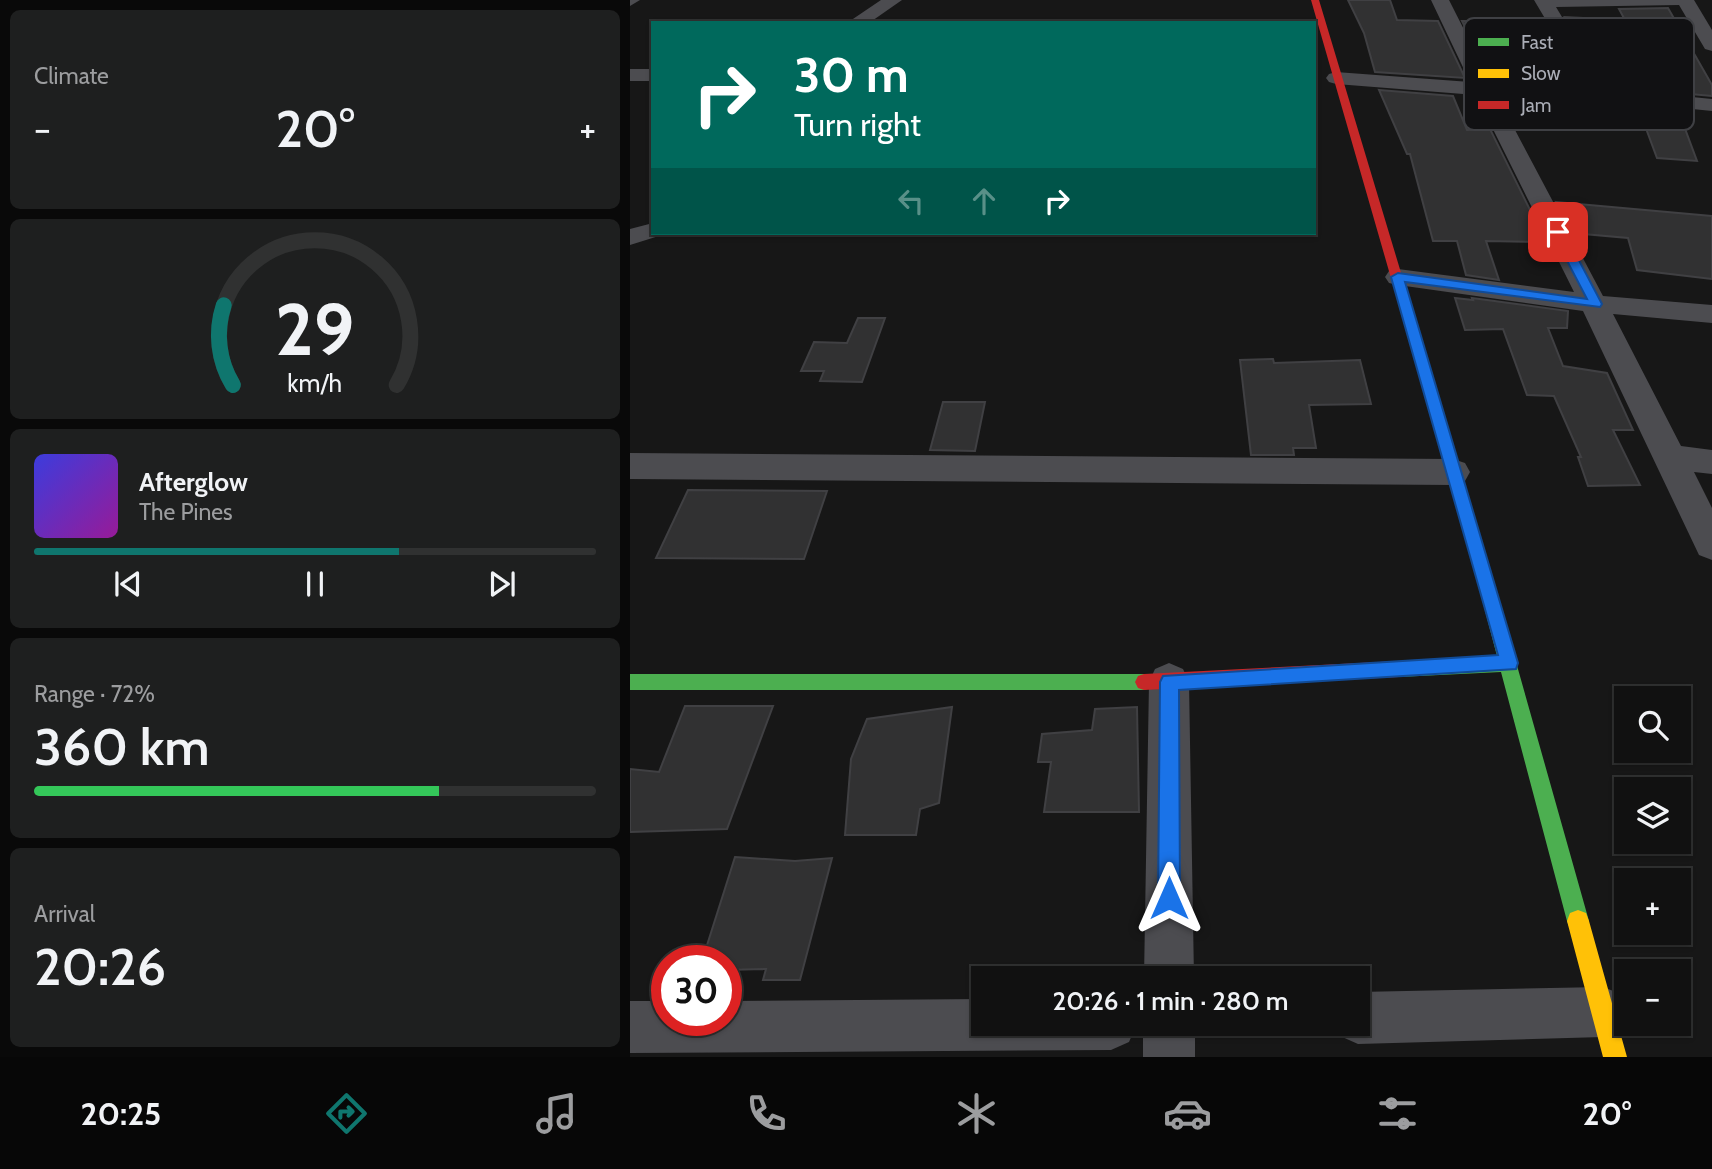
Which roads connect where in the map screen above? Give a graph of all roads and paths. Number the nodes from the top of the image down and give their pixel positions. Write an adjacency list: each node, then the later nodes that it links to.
1 (893, 0): 6 (street)
2 (1315, 0): 11 (main road)
3 (1440, 0): 8 (street)
4 (1544, 1): 5 (street); 7 (street)
5 (1554, 18)
6 (859, 21)
7 (1712, 45)
8 (1464, 51)
9 (630, 75): 10 (street)
10 (651, 75)
11 (1336, 78): 12 (street); 18 (main road)
12 (1464, 88)
13 (1694, 103): 14 (street)
14 (1712, 105)
15 (1504, 130): 19 (street)
16 (651, 231): 17 (street)
17 (630, 237)
18 (1398, 277): 19 (street); 24 (main road)
19 (1596, 304): 20 (street); 21 (street)
20 (1712, 314)
21 (1672, 457): 22 (street); 25 (street)
22 (1712, 462)
23 (630, 466): 24 (street)
24 (1454, 472): 26 (main road)
25 (1712, 545)
26 (1509, 663): 28 (main road); 33 (main road)
27 (630, 682): 28 (main road)
28 (1169, 682): 29 (street)
29 (1169, 966)
30 (1370, 1019): 33 (street)
31 (971, 1025): 32 (street)
32 (630, 1027)
33 (1609, 1034)
34 (1169, 1036): 35 (street)
35 (1169, 1057)

